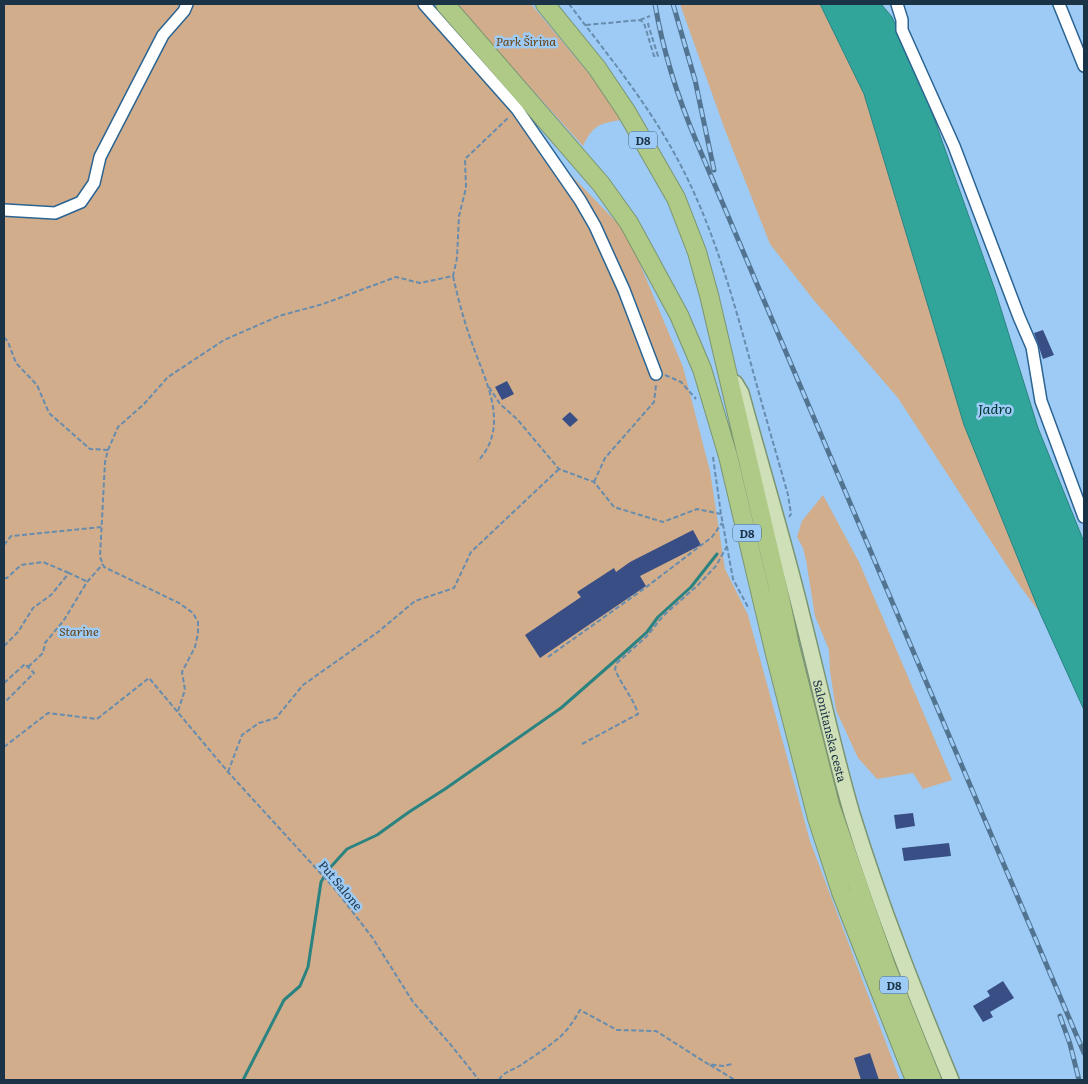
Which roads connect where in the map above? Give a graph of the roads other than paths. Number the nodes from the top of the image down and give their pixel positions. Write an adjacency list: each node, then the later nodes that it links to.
1 (187, 4): 8 (street)
2 (424, 4): 9 (street)
3 (445, 4): 12 (highway, D8)
4 (544, 4): 10 (highway, D8)
5 (897, 4): 11 (street)
6 (1059, 4): 7 (street)
7 (1084, 66)
8 (4, 210)
9 (656, 374)
10 (728, 377): 13 (highway, D8); 14 (main road, Salonitanska cesta)
11 (1084, 517)
12 (915, 1080)
13 (932, 1080)
14 (951, 1080)

